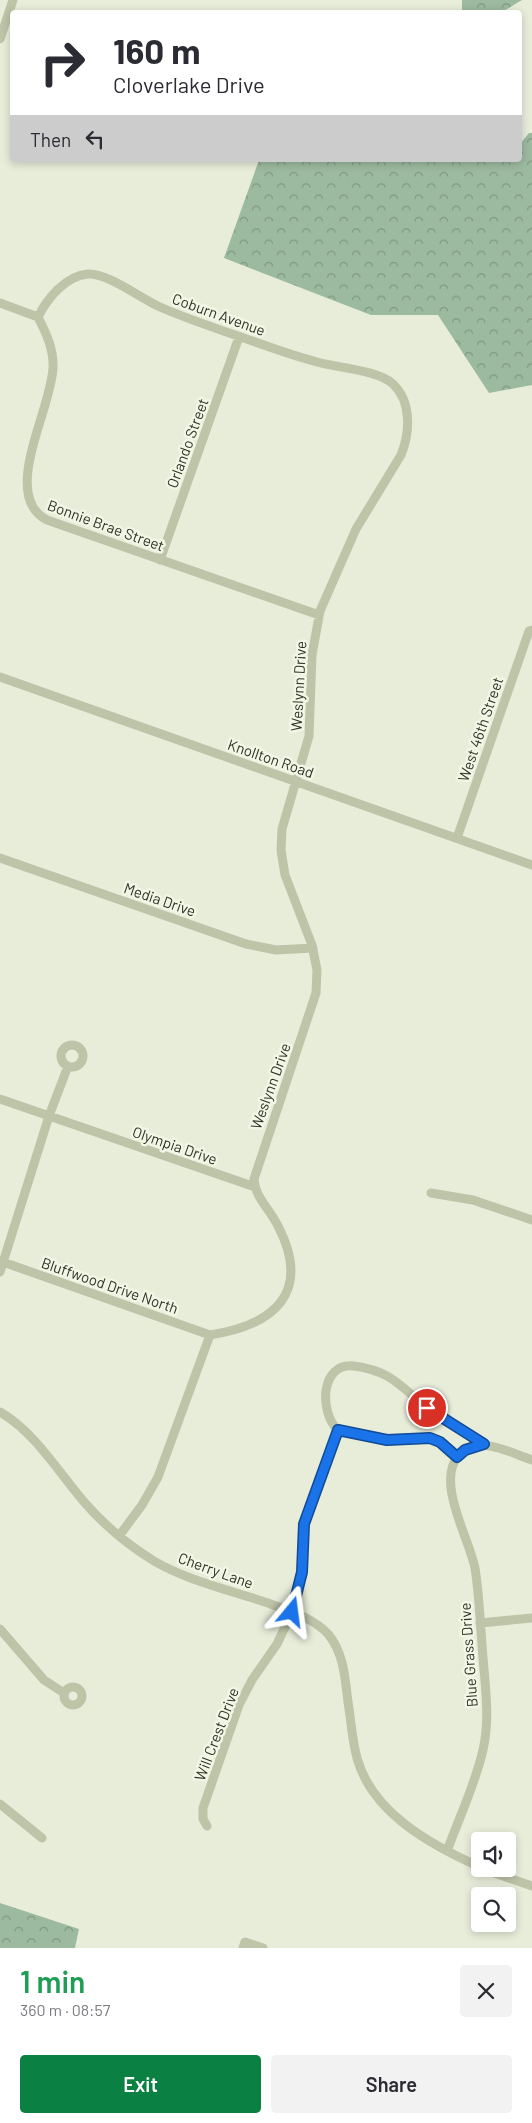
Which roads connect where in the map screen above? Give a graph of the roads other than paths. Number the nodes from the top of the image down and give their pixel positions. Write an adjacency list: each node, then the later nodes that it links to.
1 (13, 0): 2 (street)
2 (0, 39)
3 (0, 303): 4 (street)
4 (38, 317): 5 (street, Coburn Avenue); 7 (street, Bonnie Brae Street)
5 (240, 336): 6 (street, Coburn Avenue); 7 (street, Orlando Street)
6 (403, 398): 8 (street, Weslynn Drive)
7 (160, 560): 8 (street, Bonnie Brae Street)
8 (319, 615): 11 (street, Weslynn Drive)
9 (531, 629): 12 (street, West 46th Street)
10 (0, 677): 11 (street, Knollton Road)
11 (297, 782): 12 (street, Knollton Road); 15 (street, Weslynn Drive)
12 (457, 838): 14 (street, Knollton Road)
13 (0, 858): 15 (street, Media Drive)
14 (532, 865)
15 (313, 948): 19 (street, Weslynn Drive)
16 (68, 1066): 18 (street)
17 (0, 1099): 18 (street, Olympia Drive)
18 (49, 1116): 19 (street, Olympia Drive); 22 (street)
19 (255, 1187): 24 (street)
20 (431, 1193): 21 (street)
21 (532, 1220)
22 (2, 1261): 23 (street); 24 (street, Bluffwood Drive North)
23 (0, 1272)
24 (210, 1335): 30 (street)
25 (0, 1412): 30 (street, Cherry Lane)
26 (338, 1430): 27 (street); 28 (street); 31 (street, Will Crest Drive)
27 (484, 1444): 28 (street); 29 (street)
28 (457, 1457): 33 (street, Blue Grass Drive)
29 (532, 1460)
30 (119, 1536): 31 (street, Cherry Lane)
31 (292, 1612): 37 (street, Will Crest Drive); 39 (street, Cherry Lane)
32 (532, 1618): 33 (street)
33 (480, 1623): 39 (street, Blue Grass Drive)
34 (0, 1629): 35 (street)
35 (64, 1693)
36 (0, 1804): 38 (street)
37 (207, 1826)
38 (42, 1838)
39 (446, 1851): 40 (street, Cherry Lane)
40 (471, 1863)
41 (507, 1877): 42 (street, Cherry Lane)
42 (532, 1886)
43 (243, 1948): 44 (street)
44 (263, 1948)

